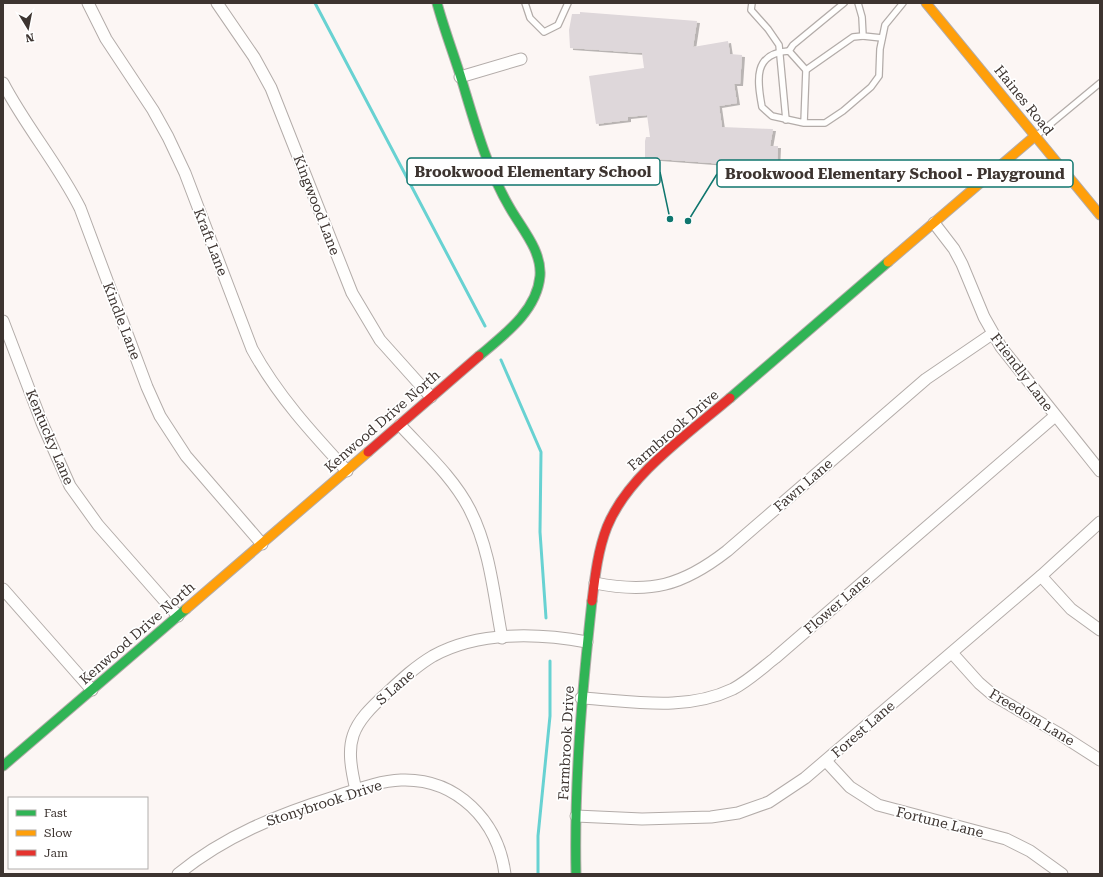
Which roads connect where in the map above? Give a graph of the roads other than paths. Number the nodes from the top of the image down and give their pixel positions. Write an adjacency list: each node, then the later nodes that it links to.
1 (88, 3): 30 (street, Kraft Lane)
2 (217, 3): 27 (street, Kingwood Lane)
3 (437, 3): 17 (street, Kenwood Drive North)
4 (525, 3): 5 (lane)
5 (568, 3)
6 (752, 3): 14 (lane)
7 (844, 3): 13 (lane)
8 (858, 3): 11 (lane)
9 (904, 3): 12 (lane)
10 (926, 3): 22 (street, Haines Road)
11 (863, 36): 12 (lane); 16 (lane)
12 (882, 38): 21 (lane)
13 (790, 51): 14 (lane); 16 (lane)
14 (779, 52): 20 (lane); 20 (lane)
15 (521, 59): 17 (street)
16 (806, 70): 21 (lane)
17 (460, 77): 27 (street, Kenwood Drive North)
18 (1100, 82): 22 (lane)
19 (3, 84): 33 (street, Kindle Lane)
20 (786, 120): 21 (lane)
21 (804, 123)
22 (1035, 136): 23 (street, Haines Road); 24 (street, Farmbrook Drive)
23 (1100, 215)
24 (934, 224): 26 (street, Friendly Lane); 35 (street, Farmbrook Drive)
25 (3, 321): 37 (street, Kentucky Lane)
26 (992, 334): 28 (street, Friendly Lane); 35 (street, Fawn Lane)
27 (431, 397): 29 (street, Kenwood Drive North)
28 (1055, 416): 31 (street, Friendly Lane); 43 (street, Flower Lane)
29 (400, 425): 30 (street, Kenwood Drive North); 39 (street)
30 (347, 471): 33 (street, Kenwood Drive North)
31 (1100, 471)
32 (1100, 522): 34 (street, Forest Lane)
33 (262, 544): 37 (street, Kenwood Drive North)
34 (1041, 576): 38 (street); 41 (street, Forest Lane)
35 (595, 583): 40 (street, Farmbrook Drive)
36 (3, 589): 42 (street)
37 (178, 616): 42 (street, Kenwood Drive North)
38 (1100, 630)
39 (502, 638): 40 (street, S Lane); 47 (street, S Lane)
40 (587, 642): 43 (street, Farmbrook Drive)
41 (952, 653): 44 (street, Forest Lane); 45 (street, Freedom Lane)
42 (92, 690): 46 (street, Kenwood Drive North)
43 (581, 698): 48 (street, Farmbrook Drive)
44 (826, 760): 48 (street, Forest Lane); 52 (street, Fortune Lane)
45 (1100, 760)
46 (3, 766)
47 (356, 790): 49 (street, Stonybrook Drive); 50 (street, Stonybrook Drive)
48 (576, 816): 51 (street, Farmbrook Drive)
49 (178, 874)
50 (505, 874)
51 (576, 874)
52 (1062, 874)

